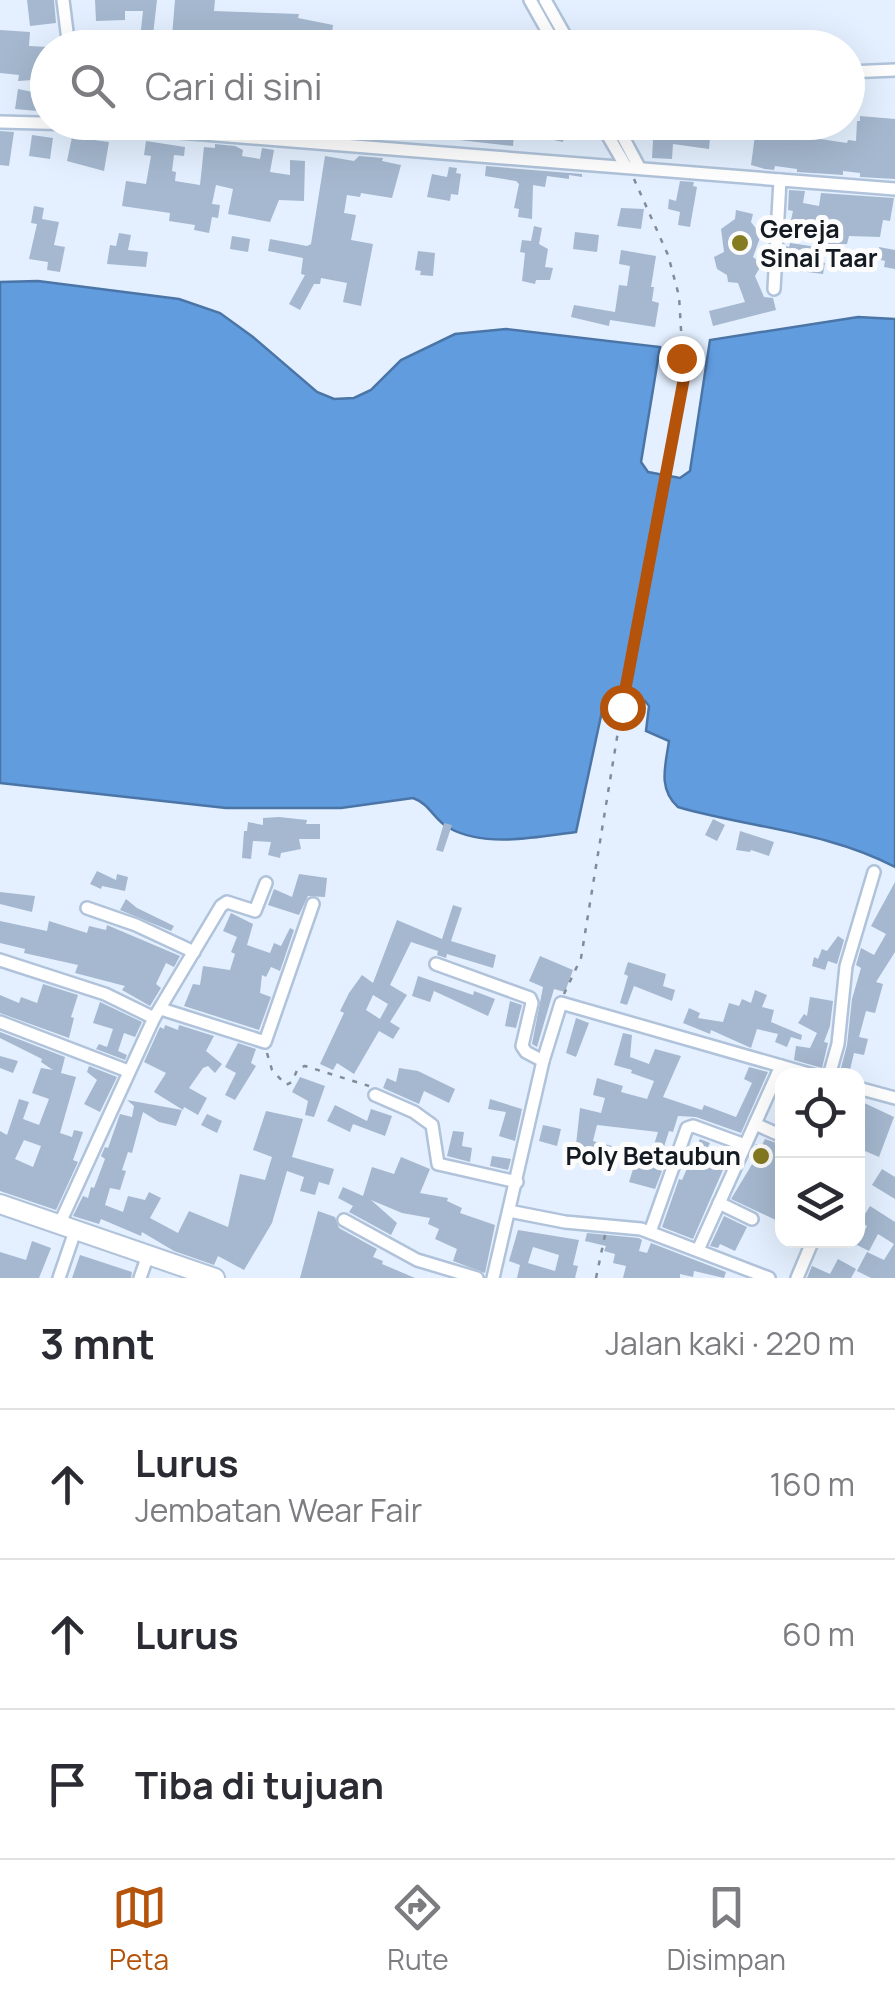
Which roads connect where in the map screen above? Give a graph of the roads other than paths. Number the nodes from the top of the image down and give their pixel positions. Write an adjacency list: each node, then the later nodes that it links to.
1 (63, 0): 4 (street)
2 (530, 0): 5 (street)
3 (545, 0): 6 (street)
4 (66, 30)
5 (548, 30)
6 (562, 30)
7 (895, 70): 8 (street)
8 (865, 71)
9 (0, 122): 10 (street)
10 (30, 122)
11 (294, 140): 14 (street)
12 (610, 140): 14 (street)
13 (625, 140): 15 (street)
14 (625, 166): 15 (street)
15 (639, 166): 16 (street)
16 (780, 180): 17 (street); 18 (street)
17 (895, 188)
18 (774, 289)
19 (874, 872): 31 (street)
20 (266, 883): 23 (street)
21 (313, 904): 26 (street)
22 (87, 908): 23 (street)
23 (194, 952): 26 (street)
24 (0, 960): 26 (street)
25 (436, 964): 28 (street)
26 (157, 1014): 32 (street)
27 (0, 1022): 32 (street)
28 (543, 1061): 29 (street); 39 (street)
29 (782, 1066): 30 (street); 36 (street)
30 (789, 1068)
31 (831, 1068)
32 (128, 1072): 46 (street)
33 (865, 1090): 35 (street)
34 (375, 1095): 39 (street)
35 (895, 1098)
36 (755, 1124): 37 (street); 38 (street)
37 (775, 1133)
38 (745, 1145): 40 (street); 47 (street)
39 (516, 1182): 42 (street)
40 (719, 1203): 44 (street); 50 (street)
41 (0, 1204): 46 (highway)
42 (509, 1212): 47 (street); 56 (street)
43 (0, 1215): 48 (highway)
44 (752, 1219)
45 (344, 1220): 55 (street)
46 (59, 1225): 51 (highway)
47 (650, 1232): 50 (street)
48 (72, 1240): 51 (highway); 52 (street)
49 (810, 1248): 58 (street)
50 (698, 1250): 57 (street)
51 (144, 1266): 53 (highway); 54 (highway)
52 (59, 1278)
53 (184, 1278)
54 (215, 1278)
55 (478, 1278)
56 (494, 1278)
57 (769, 1278)
58 (797, 1278)

